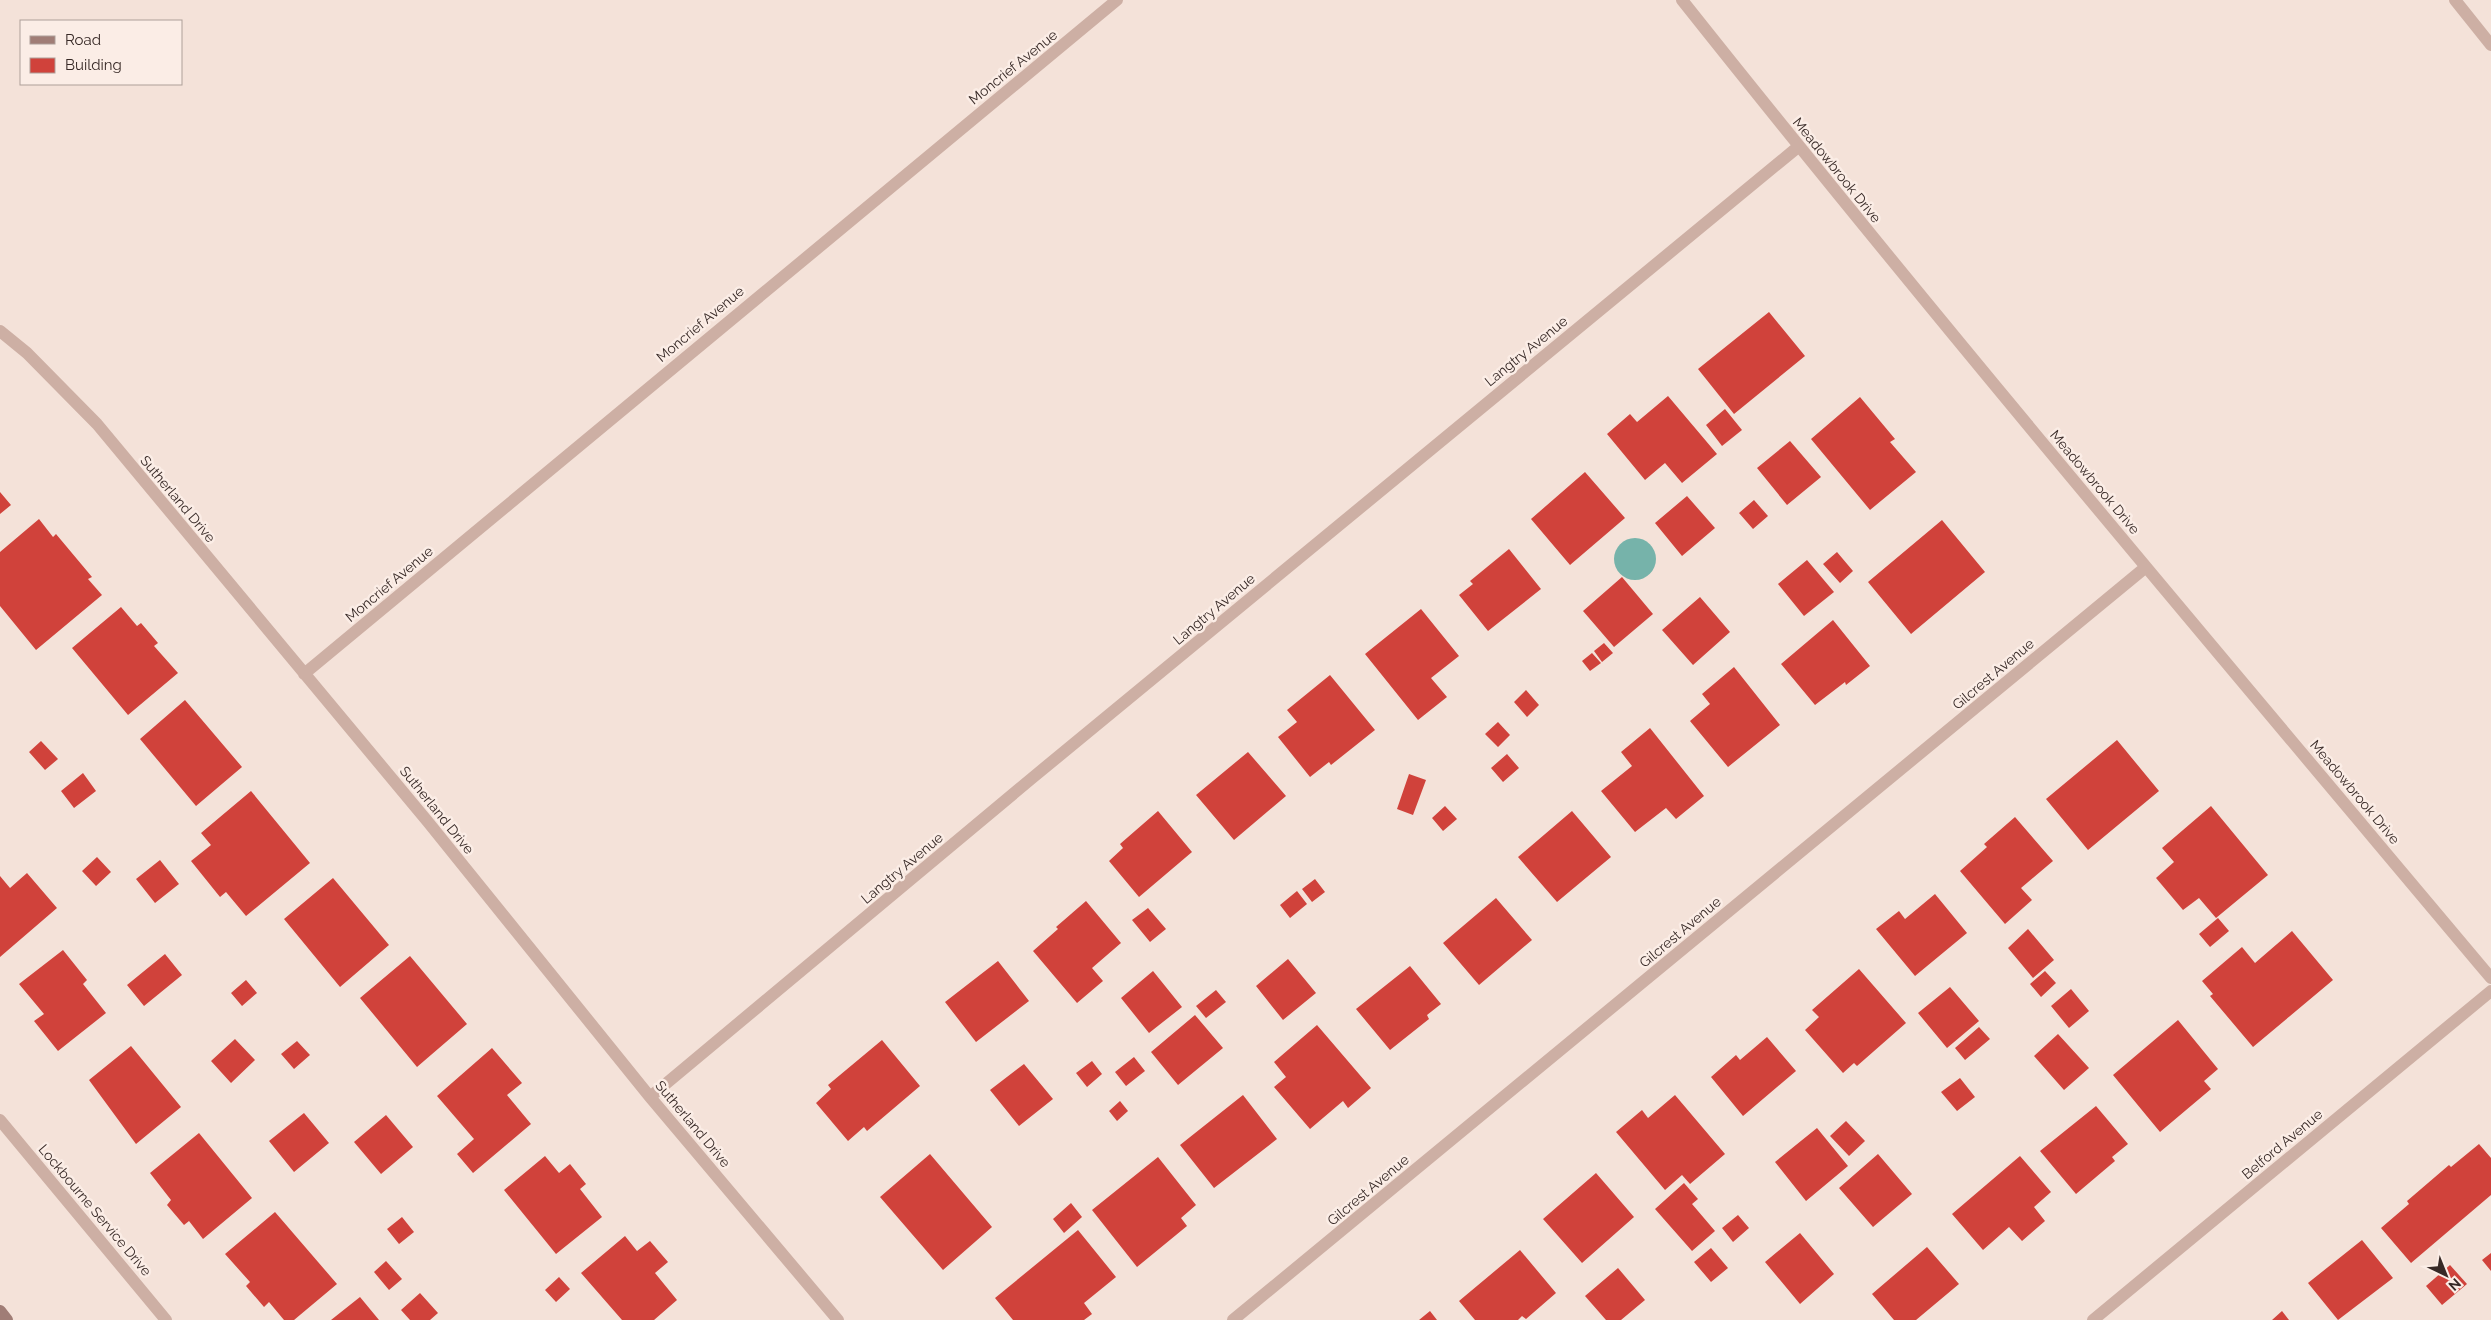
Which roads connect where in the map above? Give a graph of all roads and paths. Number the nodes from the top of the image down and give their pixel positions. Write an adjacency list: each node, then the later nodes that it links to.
1 (1117, 0): 8 (street, Moncrief Avenue)
2 (1682, 0): 5 (street, Meadowbrook Drive)
3 (2455, 0): 4 (street)
4 (2491, 44)
5 (1798, 146): 7 (street, Meadowbrook Drive); 11 (street, Langtry Avenue)
6 (0, 331): 8 (street, Sutherland Drive)
7 (2146, 567): 9 (street, Meadowbrook Drive); 17 (street, Gilcrest Avenue)
8 (304, 674): 11 (street, Sutherland Drive)
9 (2491, 978)
10 (2491, 991): 18 (street, Belford Avenue)
11 (650, 1097): 16 (street, Sutherland Drive)
12 (0, 1120): 15 (street, Lockbourne Service Drive)
13 (0, 1312): 14 (street)
14 (7, 1320)
15 (166, 1320)
16 (838, 1320)
17 (1233, 1320)
18 (2093, 1320)

